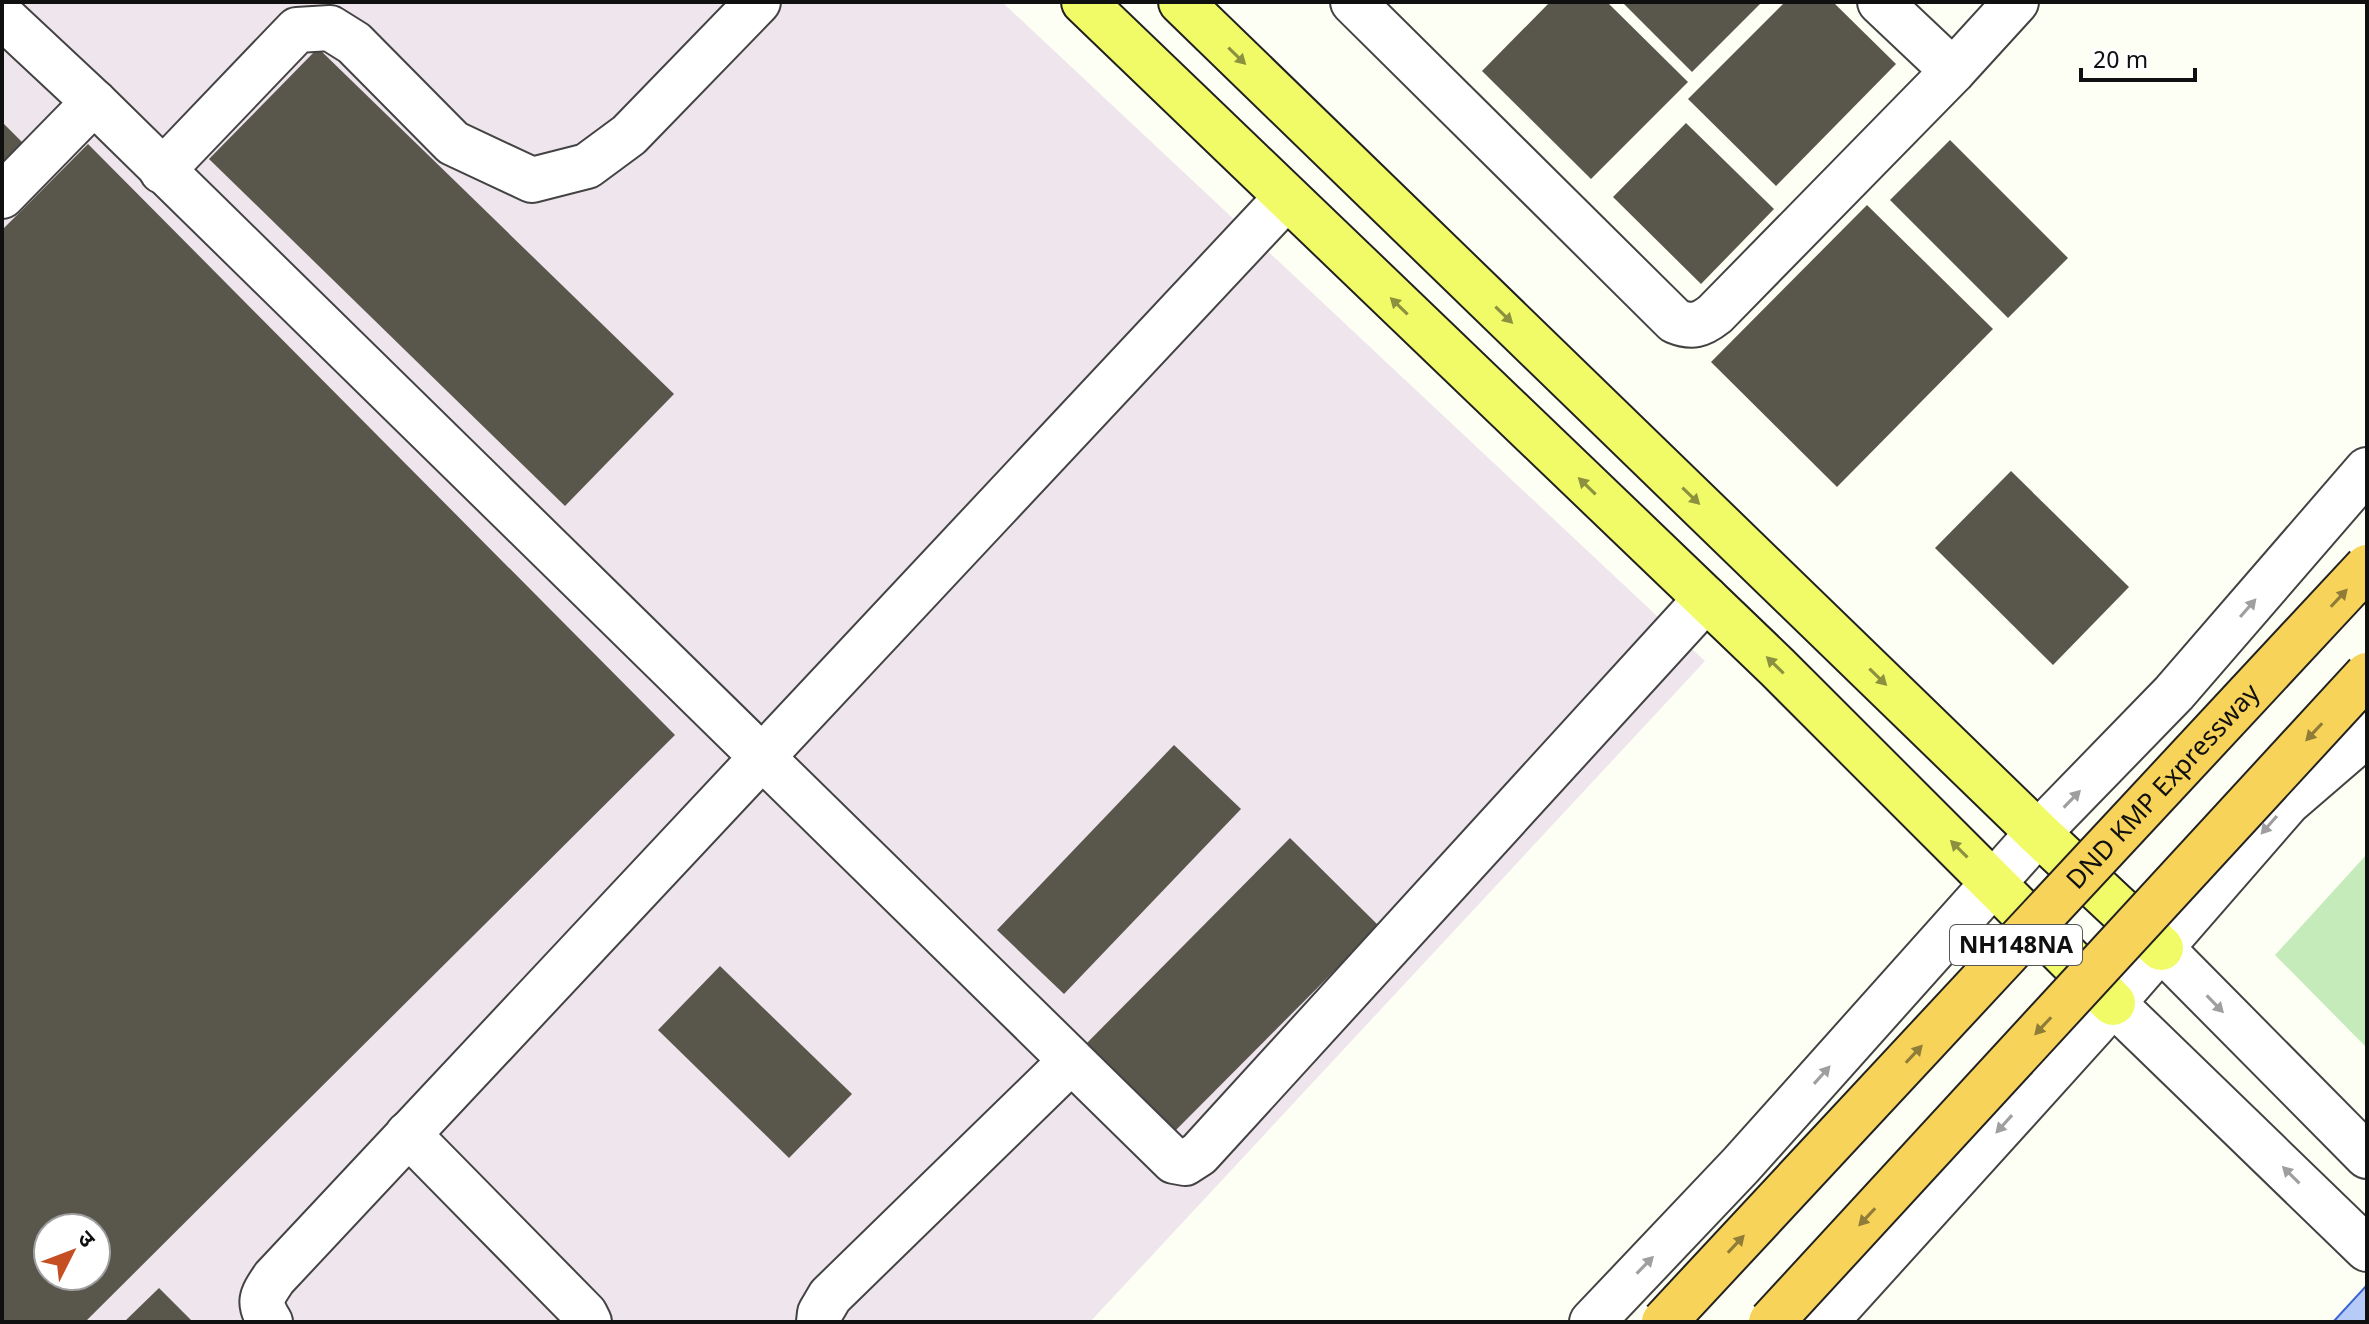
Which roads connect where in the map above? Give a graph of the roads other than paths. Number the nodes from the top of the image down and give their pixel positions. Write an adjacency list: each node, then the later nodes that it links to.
1 (758, 2): 10 (street)
2 (1084, 2): 12 (main road)
3 (1181, 2): 19 (main road, one-way to 19)
4 (1353, 2): 8 (street)
5 (1880, 2): 8 (street)
6 (2016, 2): 8 (street)
7 (2, 16): 9 (street)
8 (1953, 71)
9 (94, 102): 10 (street); 11 (street)
10 (162, 171): 18 (street)
11 (2, 196)
12 (1286, 198): 15 (main road, one-way to 12); 18 (street)
13 (2367, 470): 19 (street, one-way to 13)
14 (2367, 567): 31 (highway, DND KMP Expressway / NH148NA, one-way to 14, bridge)
15 (1706, 599): 20 (main road, one-way to 15); 23 (street)
16 (2367, 675): 32 (highway, NH148NA, one-way to 32, bridge)
17 (2367, 734): 21 (street, one-way to 21)
18 (763, 756): 23 (street); 24 (street)
19 (2038, 833): 20 (street); 21 (main road)
20 (1993, 884): 22 (main road); 30 (street, one-way to 20)
21 (2161, 948): 22 (street); 25 (street, one-way to 25)
22 (2113, 1003): 26 (street, one-way to 22); 33 (street, one-way to 33)
23 (1070, 1062): 29 (street)
24 (408, 1134): 27 (street); 28 (street)
25 (2367, 1156)
26 (2357, 1239)
27 (270, 1322)
28 (589, 1322)
29 (819, 1322)
30 (1592, 1322)
31 (1664, 1322)
32 (1771, 1322)
33 (1825, 1322)

